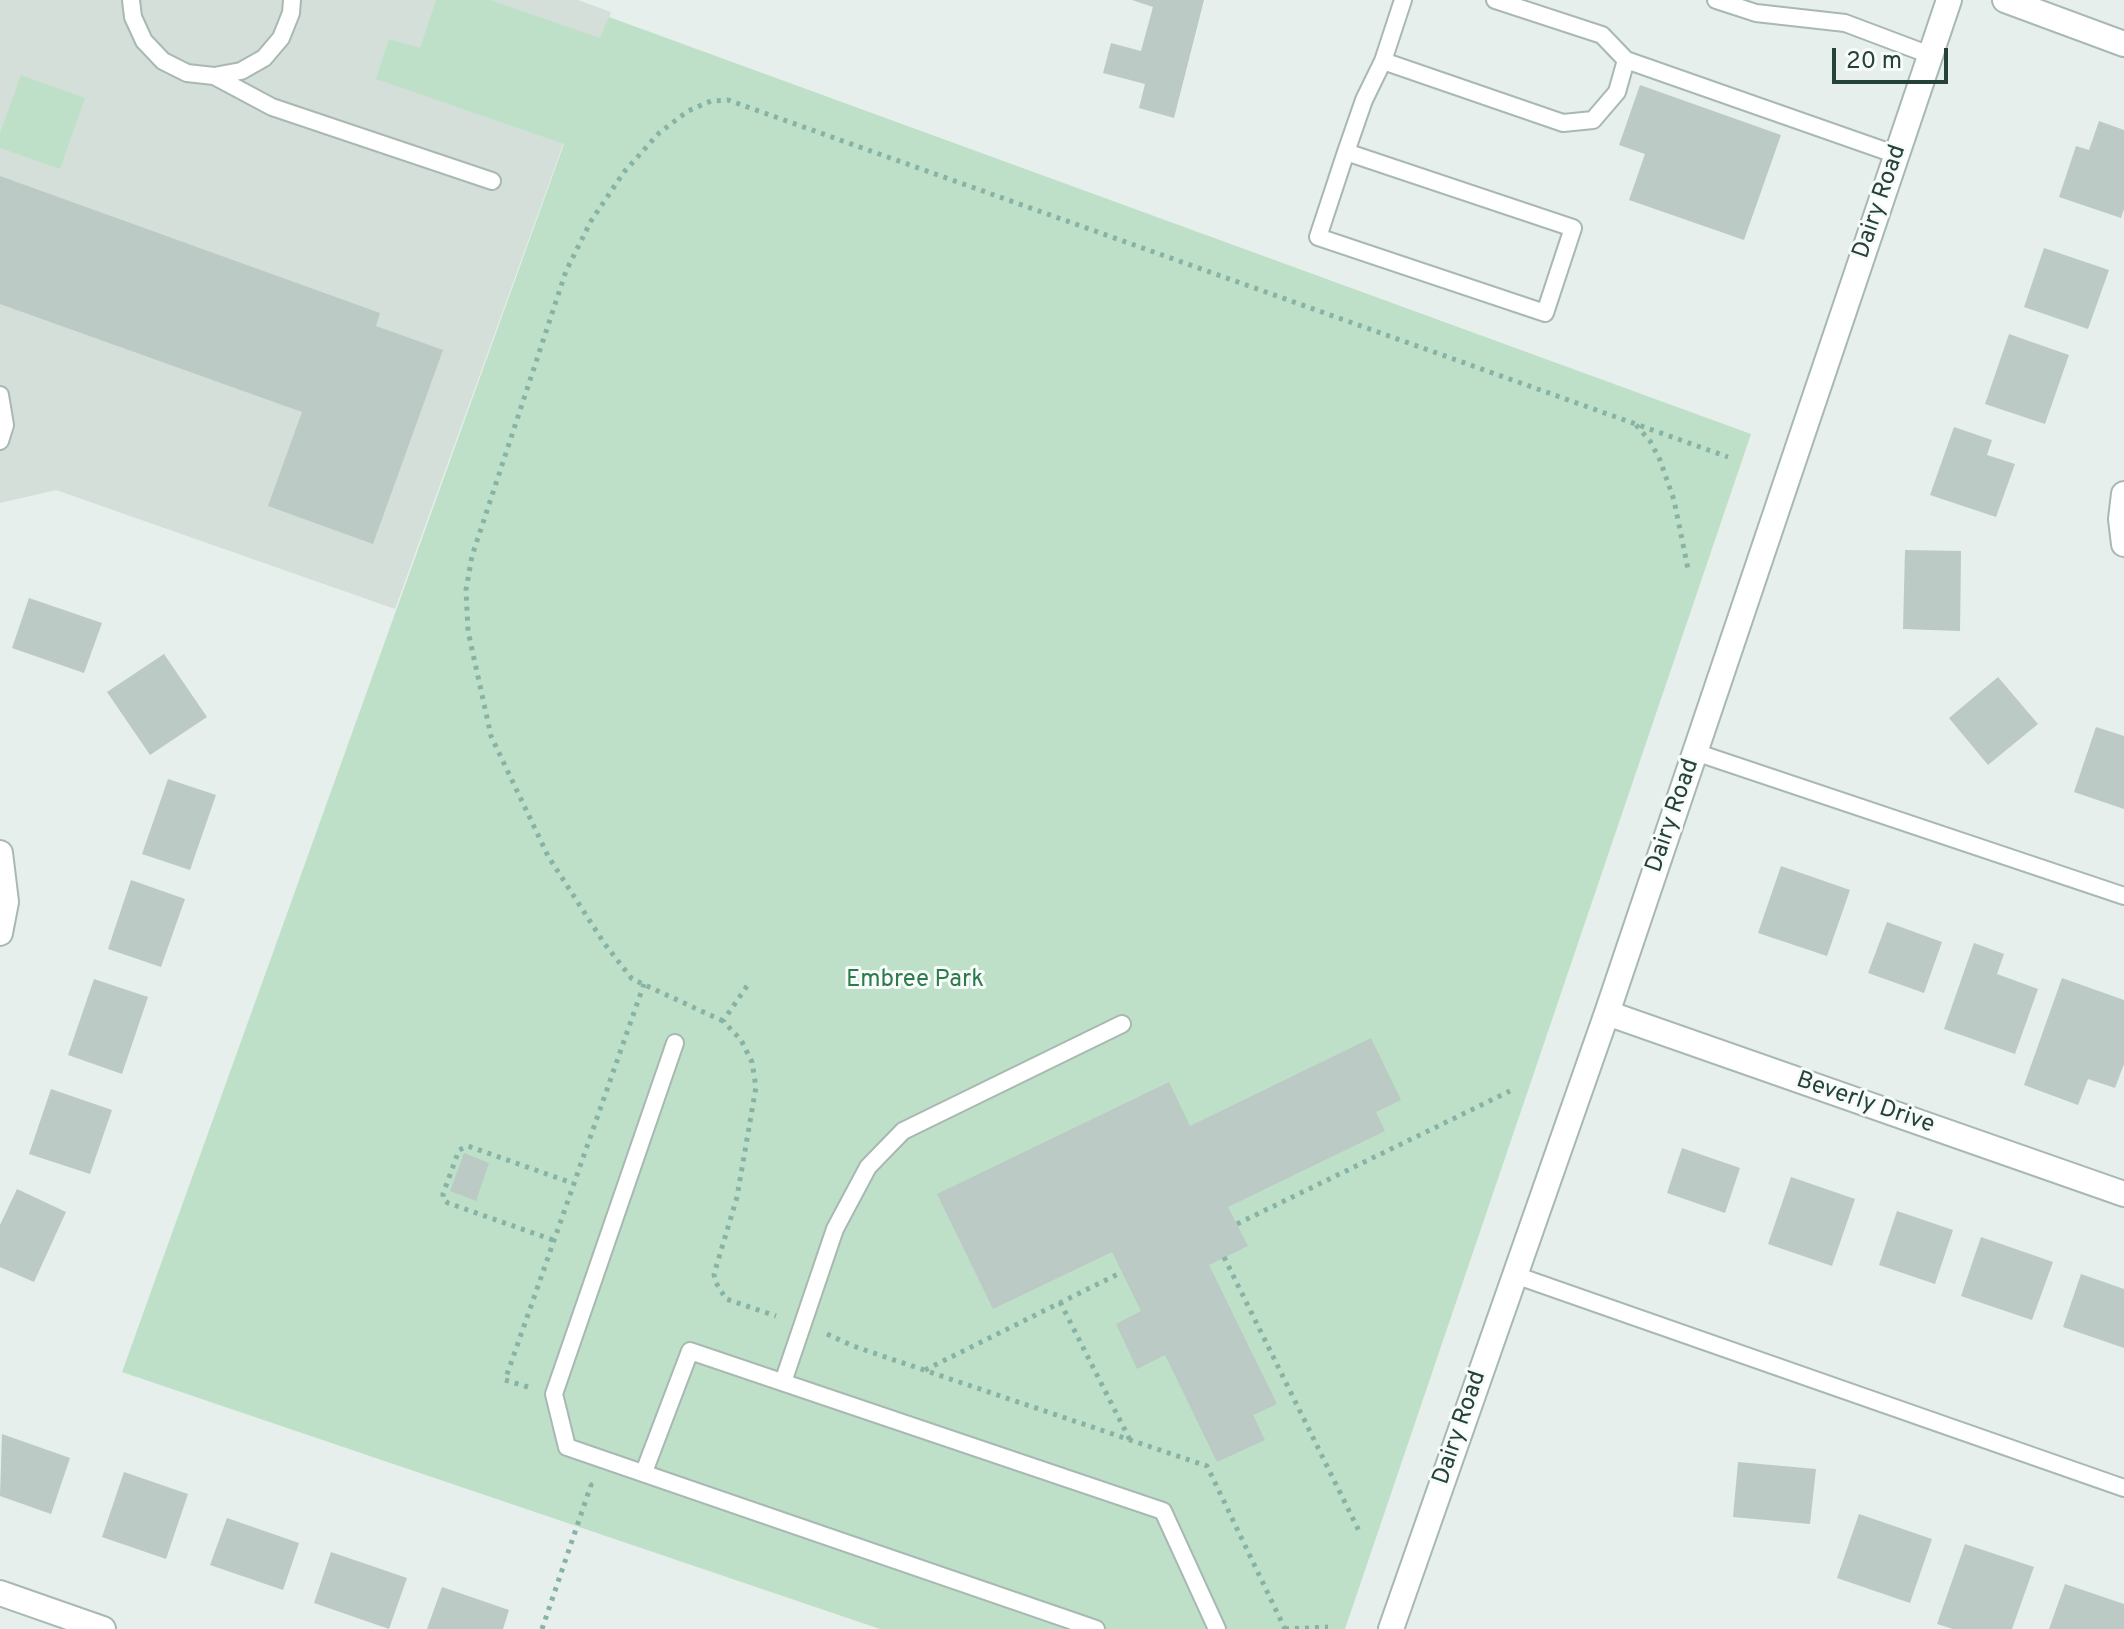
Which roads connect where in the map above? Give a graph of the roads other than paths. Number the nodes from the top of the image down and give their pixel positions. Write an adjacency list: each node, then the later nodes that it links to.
1 (124, 0): 8 (lane)
2 (292, 0): 13 (lane)
3 (1403, 0): 12 (lane)
4 (1495, 0): 11 (lane)
5 (1716, 0): 10 (lane)
6 (1949, 0): 10 (street, Dairy Road)
7 (2005, 0): 9 (street)
8 (132, 8): 13 (lane)
9 (2124, 44)
10 (1930, 55): 15 (street, Dairy Road)
11 (1626, 60): 12 (lane); 15 (lane)
12 (1383, 61): 14 (lane)
13 (214, 76): 16 (lane)
14 (1346, 152): 14 (lane)
15 (1897, 155): 21 (street, Dairy Road)
16 (492, 181)
17 (0, 395): 18 (lane)
18 (0, 441)
19 (2124, 494): 20 (street)
20 (2124, 544)
21 (1695, 752): 23 (lane); 25 (street, Dairy Road)
22 (0, 853): 24 (street)
23 (2124, 896)
24 (0, 933)
25 (1607, 1013): 28 (street, Beverly Drive); 29 (street, Dairy Road)
26 (1122, 1024): 30 (lane)
27 (675, 1043): 31 (lane)
28 (2124, 1194)
29 (1515, 1275): 32 (lane); 37 (street, Dairy Road)
30 (783, 1382): 31 (lane); 36 (lane)
31 (644, 1472): 35 (lane)
32 (2124, 1488)
33 (0, 1593): 34 (street)
34 (103, 1629)
35 (1096, 1629)
36 (1217, 1629)
37 (1391, 1629)

